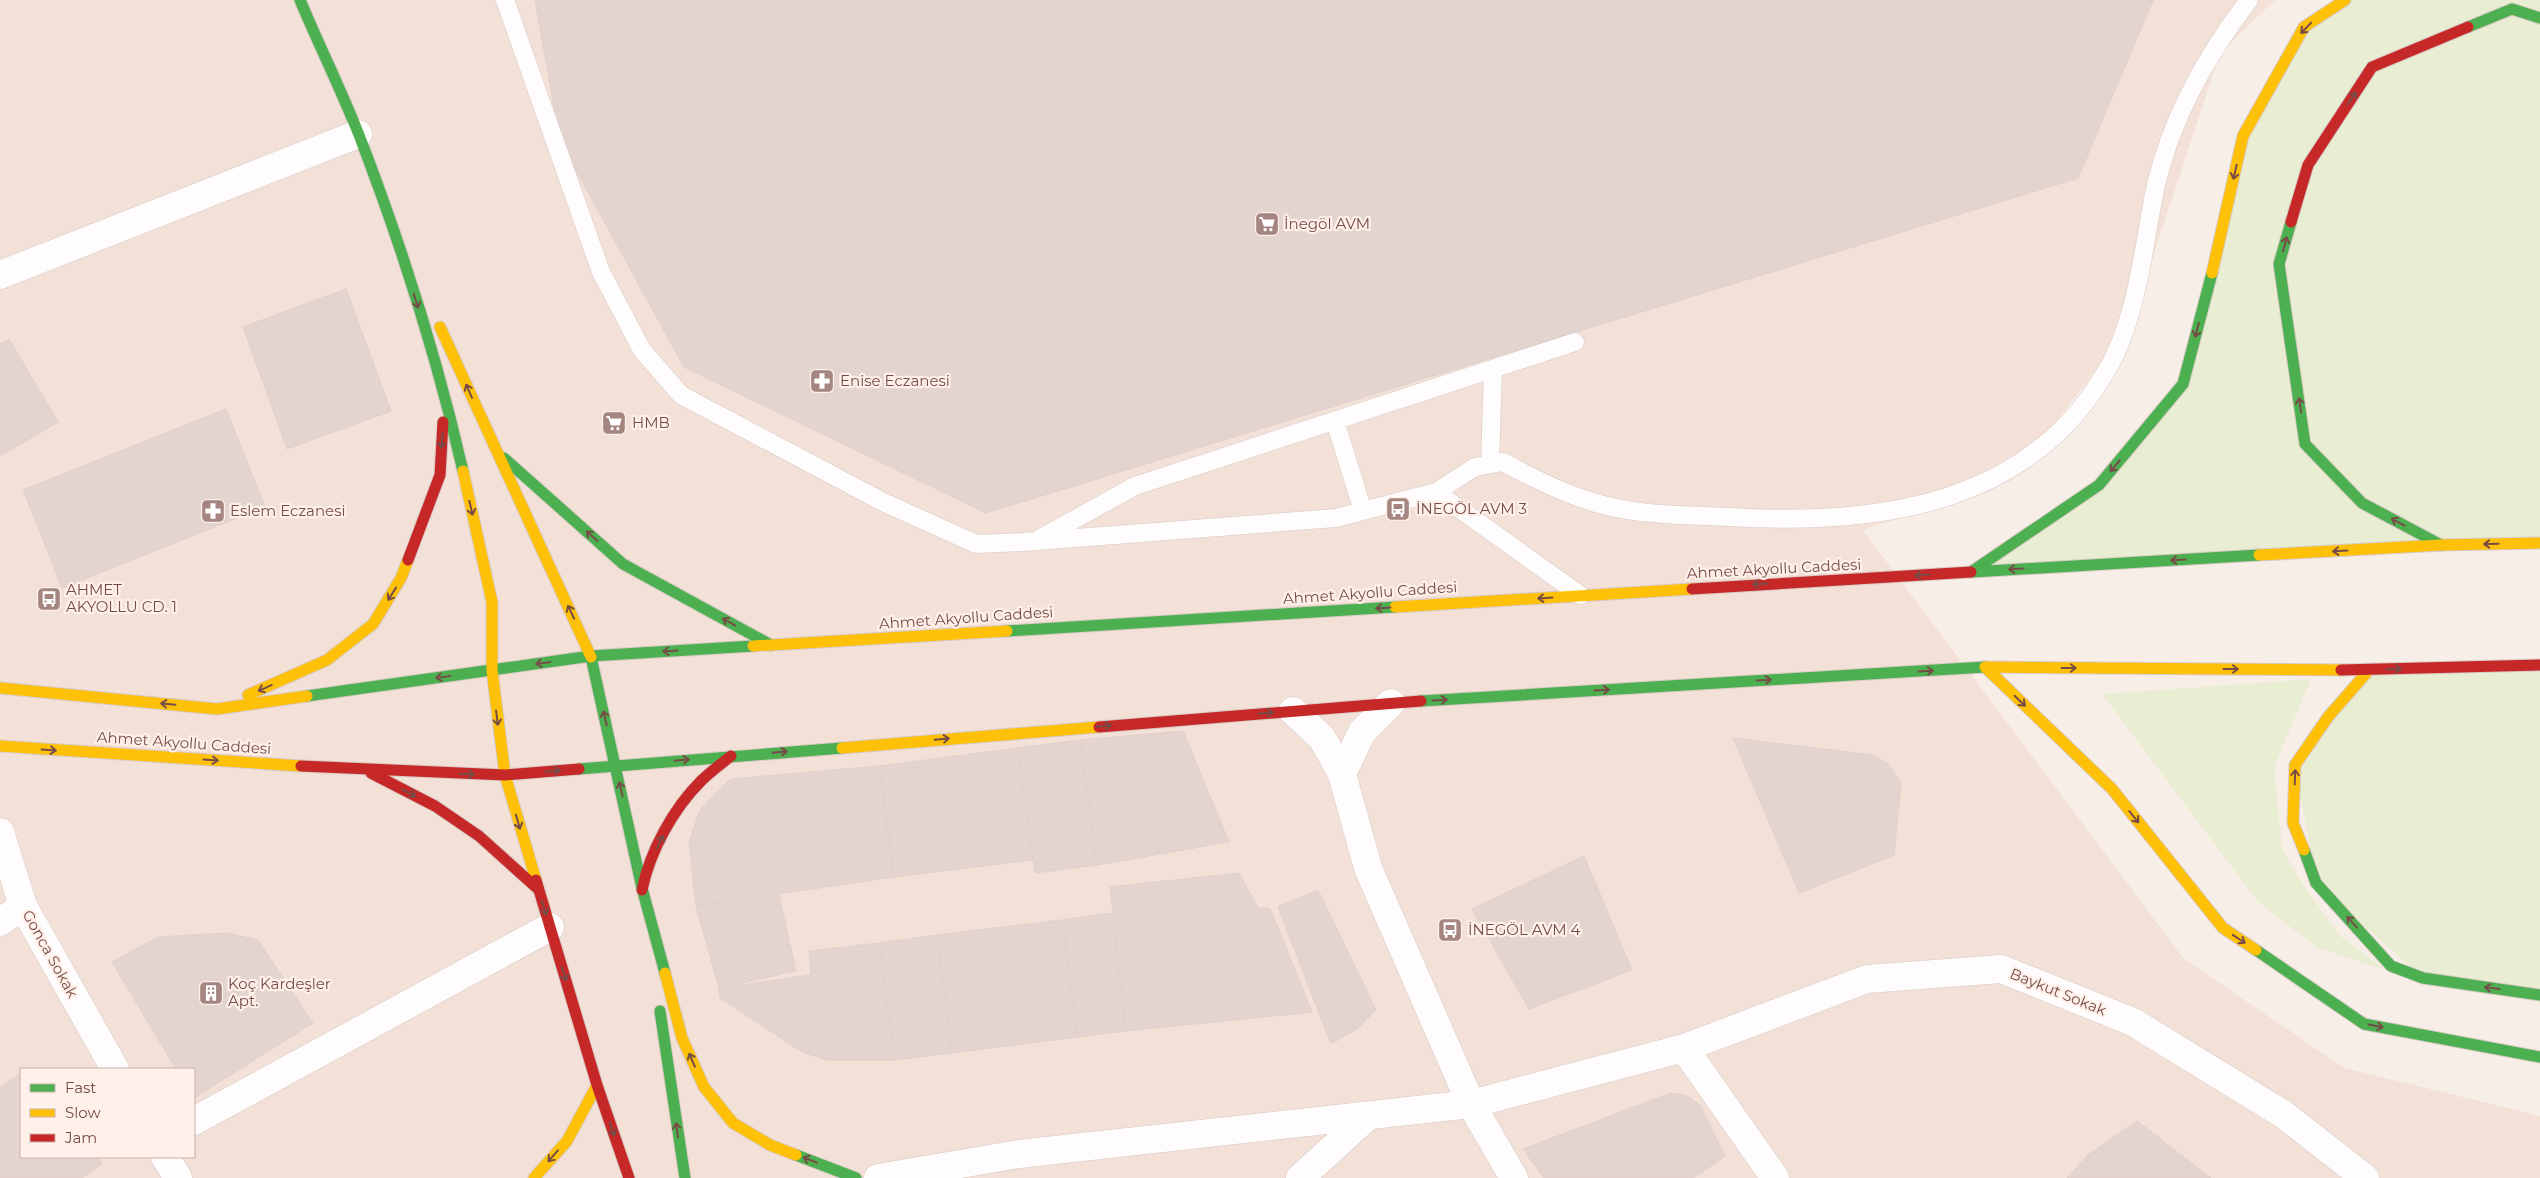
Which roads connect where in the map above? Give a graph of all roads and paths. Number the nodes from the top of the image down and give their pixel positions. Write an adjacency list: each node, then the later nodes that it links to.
1 (300, 0): 6 (main road)
2 (505, 0): 17 (lane)
3 (2345, 0): 20 (main road, one-way to 20)
4 (2244, 2): 14 (lane)
5 (2540, 18): 19 (main road, one-way to 5)
6 (358, 134): 7 (main road); 8 (street)
7 (384, 205): 11 (main road, one-way to 11); 13 (main road, one-way to 7)
8 (0, 275)
9 (1575, 342): 10 (lane)
10 (1493, 369): 12 (lane); 14 (lane)
11 (445, 392): 26 (main road, one-way to 26); 30 (main road, one-way to 30)
12 (1335, 421): 16 (lane); 17 (lane)
13 (496, 451): 22 (main road, one-way to 13); 23 (main road, one-way to 13)
14 (1490, 464): 15 (lane)
15 (1436, 492): 16 (lane); 21 (lane)
16 (1363, 511): 17 (lane)
17 (1036, 541)
18 (2540, 543): 19 (main road, one-way to 19)
19 (2441, 545): 20 (main road, Ahmet Akyollu Caddesi, one-way to 20)
20 (1971, 572): 21 (main road, Ahmet Akyollu Caddesi, one-way to 21)
21 (1580, 596): 22 (main road, Ahmet Akyollu Caddesi, one-way to 22)
22 (771, 645): 23 (main road, Ahmet Akyollu Caddesi, one-way to 23)
23 (591, 656): 26 (main road, Ahmet Akyollu Caddesi, one-way to 26); 34 (main road, one-way to 23)
24 (2540, 665): 27 (main road, Ahmet Akyollu Caddesi, one-way to 24)
25 (1985, 667): 27 (main road, Ahmet Akyollu Caddesi, one-way to 27); 29 (main road, Ahmet Akyollu Caddesi, one-way to 25); 46 (main road, one-way to 46)
26 (492, 670): 30 (main road, Ahmet Akyollu Caddesi, one-way to 30); 37 (main road, one-way to 37)
27 (2369, 670): 44 (main road, one-way to 27)
28 (0, 688): 30 (main road, one-way to 28)
29 (1391, 703): 31 (main road, Ahmet Akyollu Caddesi); 36 (street)
30 (217, 709)
31 (1293, 711): 33 (main road, Ahmet Akyollu Caddesi, one-way to 31); 36 (street)
32 (0, 746): 35 (main road, Ahmet Akyollu Caddesi, one-way to 35)
33 (731, 756): 34 (main road, Ahmet Akyollu Caddesi, one-way to 33); 39 (main road, one-way to 33)
34 (616, 765): 37 (main road, Ahmet Akyollu Caddesi, one-way to 34); 39 (main road, one-way to 34)
35 (365, 770): 37 (main road, Ahmet Akyollu Caddesi, one-way to 37); 40 (main road, one-way to 40)
36 (1342, 774): 49 (street)
37 (505, 775): 40 (main road, one-way to 40)
38 (0, 832): 41 (street, Gonca Sokak)
39 (642, 888): 57 (main road, one-way to 39); 58 (main road, one-way to 39)
40 (538, 889): 43 (main road, one-way to 43)
41 (23, 906): 42 (street); 47 (street, Gonca Sokak)
42 (0, 922)
43 (550, 927): 48 (main road, one-way to 48); 51 (street)
44 (2540, 995)
45 (1684, 1048): 49 (street, Baykut Sokak); 63 (street); 64 (street, Baykut Sokak)
46 (2540, 1057)
47 (114, 1068)
48 (598, 1085): 55 (main road, one-way to 55); 56 (main road, one-way to 56)
49 (1471, 1104): 50 (street, Baykut Sokak); 62 (street)
50 (1368, 1116): 52 (street, Baykut Sokak); 61 (street)
51 (195, 1120)
52 (1019, 1154): 59 (street, Baykut Sokak); 60 (street)
53 (166, 1158): 54 (street)
54 (178, 1178)
55 (534, 1178)
56 (629, 1178)
57 (684, 1178)
58 (856, 1178)
59 (878, 1178)
60 (988, 1178)
61 (1300, 1178)
62 (1514, 1178)
63 (1774, 1178)
64 (2365, 1178)

